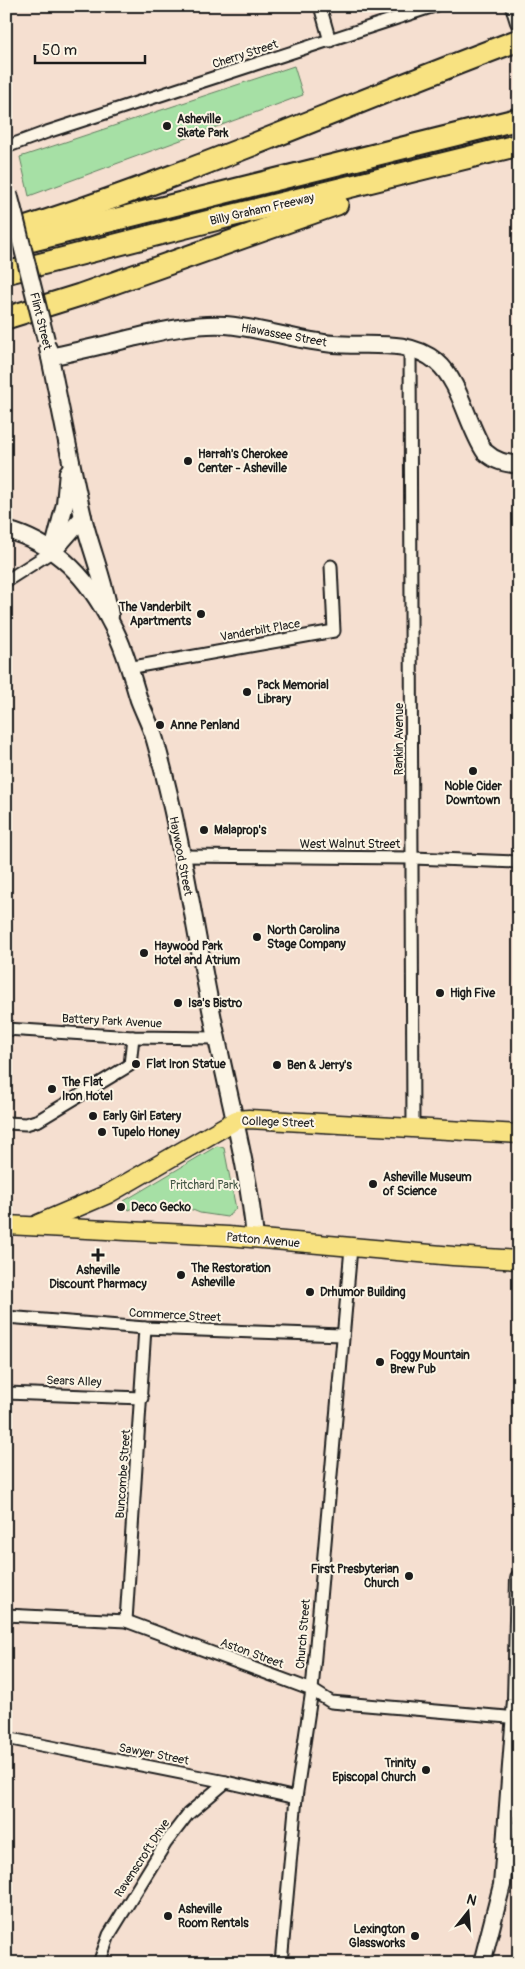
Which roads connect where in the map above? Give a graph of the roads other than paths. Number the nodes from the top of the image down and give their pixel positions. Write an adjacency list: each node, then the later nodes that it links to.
1 (320, 6): 6 (street)
2 (434, 6): 6 (street, Cherry Street)
3 (514, 6): 4 (street)
4 (519, 22)
5 (519, 40): 12 (highway)
6 (330, 41): 9 (street, Cherry Street)
7 (519, 120): 13 (highway, Billy Graham Freeway)
8 (519, 145): 10 (highway, Billy Graham Freeway)
9 (6, 147)
10 (417, 170): 14 (highway, Billy Graham Freeway); 15 (highway)
11 (8, 190): 17 (street, Flint Street, bridge)
12 (6, 234)
13 (6, 246)
14 (6, 273)
15 (6, 318)
16 (410, 348): 17 (street, Hiawassee Street); 19 (street, Hiawassee Street); 28 (street, Rankin Avenue)
17 (50, 357): 18 (street, Flint Street)
18 (69, 457): 20 (street, Flint Street); 22 (street, Flint Street)
19 (519, 465)
20 (83, 517): 22 (street); 25 (street, Flint Street)
21 (6, 530): 22 (street, Haywood Street)
22 (53, 551): 24 (street); 25 (street, Haywood Street)
23 (331, 566): 26 (street, Vanderbilt Place)
24 (6, 581)
25 (112, 623): 26 (street, Haywood Street)
26 (128, 668): 27 (street, Haywood Street)
27 (181, 856): 28 (street, West Walnut Street); 32 (street, Haywood Street)
28 (413, 858): 29 (street, West Walnut Street); 35 (street, Rankin Avenue)
29 (519, 862)
30 (6, 1029): 31 (street, Battery Park Avenue)
31 (133, 1037): 32 (street, Battery Park Avenue); 34 (street)
32 (217, 1038): 33 (street, Haywood Street)
33 (236, 1120): 35 (main road, College Street); 38 (main road, College Street); 39 (street, Haywood Street)
34 (6, 1123)
35 (413, 1129): 36 (main road, College Street)
36 (519, 1134)
37 (6, 1225): 38 (main road, Patton Avenue)
38 (32, 1226): 39 (main road, Patton Avenue)
39 (255, 1238): 40 (main road, Patton Avenue)
40 (351, 1248): 41 (main road, Patton Avenue); 44 (street, Church Street)
41 (519, 1260)
42 (6, 1317): 43 (street, Commerce Street)
43 (146, 1328): 44 (street, Commerce Street); 46 (street, Buncombe Street)
44 (342, 1335): 50 (street, Church Street)
45 (6, 1393): 46 (street, Sears Alley)
46 (142, 1398): 49 (street, Buncombe Street)
47 (519, 1578): 51 (street)
48 (6, 1615): 49 (street, Aston Street)
49 (126, 1622): 50 (street, Aston Street)
50 (312, 1690): 51 (street, Aston Street); 54 (street, Church Street)
51 (516, 1718): 57 (street)
52 (6, 1738): 53 (street, Sawyer Street)
53 (226, 1782): 54 (street, Sawyer Street); 55 (street, Ravenscroft Drive)
54 (296, 1798): 56 (street, Church Street)
55 (100, 1963)
56 (281, 1963)
57 (482, 1963)

